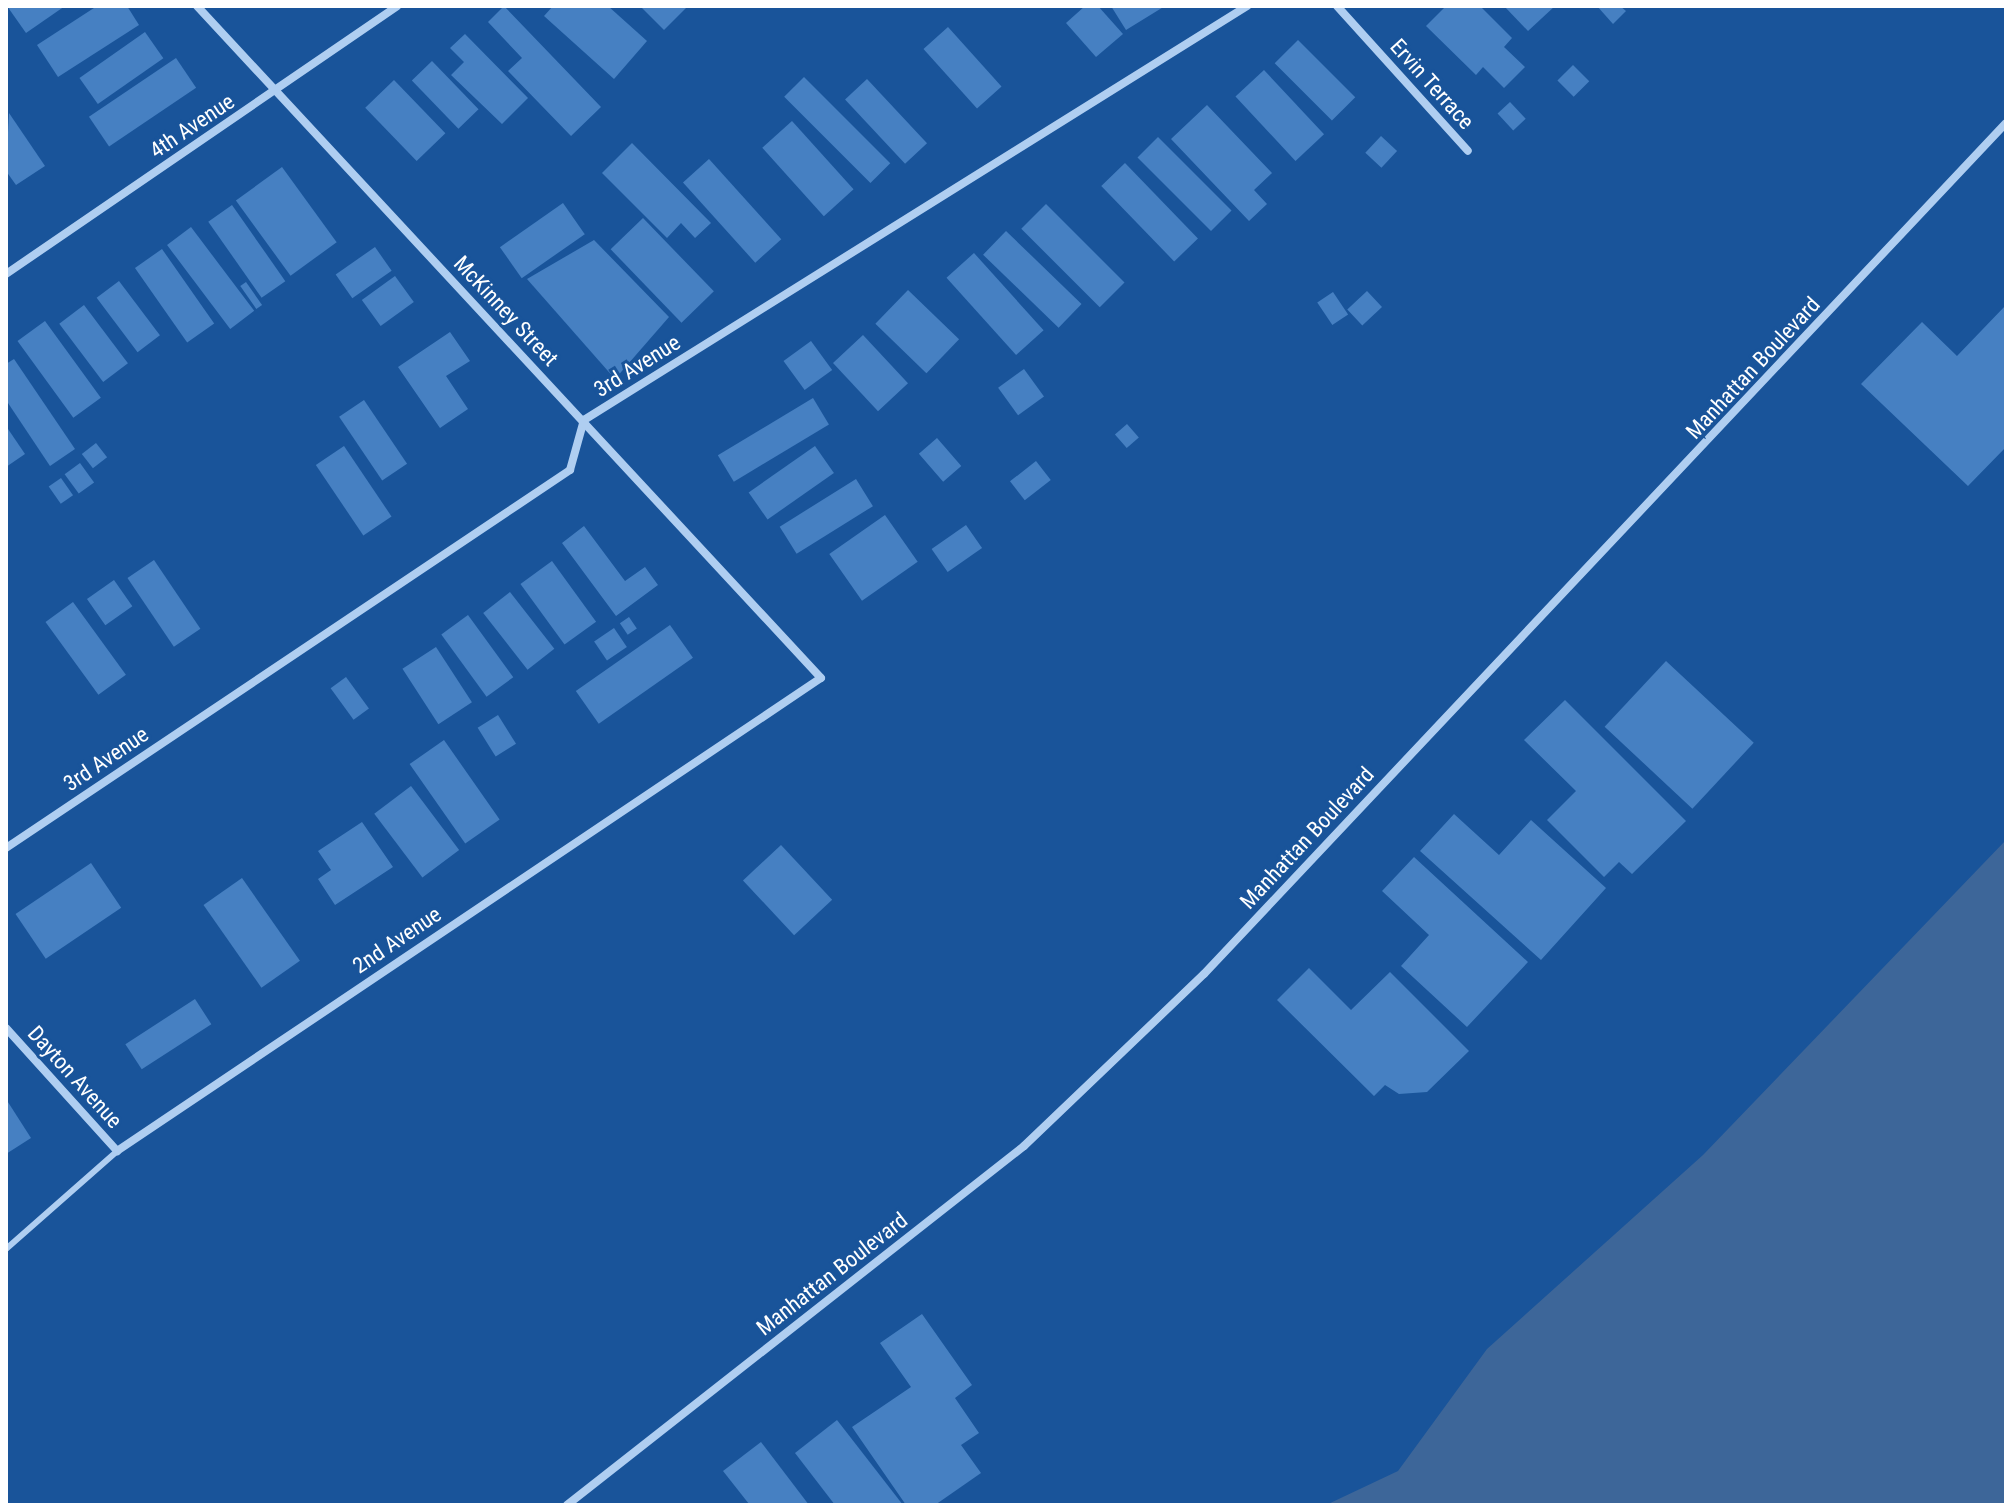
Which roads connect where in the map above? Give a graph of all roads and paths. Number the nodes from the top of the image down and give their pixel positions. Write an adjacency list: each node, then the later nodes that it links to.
1 (197, 6): 5 (street, McKinney Street)
2 (397, 6): 5 (street, 4th Avenue)
3 (1247, 6): 9 (street, 3rd Avenue)
4 (1342, 8): 7 (street, Ervin Terrace)
5 (275, 92): 8 (street, 4th Avenue); 9 (street, McKinney Street)
6 (2006, 123): 15 (street, Manhattan Boulevard)
7 (1468, 151)
8 (6, 274)
9 (584, 420): 10 (street, McKinney Street); 11 (street, 3rd Avenue)
10 (821, 678): 13 (street, 2nd Avenue)
11 (6, 848)
12 (6, 1028): 13 (street, Dayton Avenue)
13 (117, 1151): 14 (lane, 2nd Avenue)
14 (6, 1249)
15 (567, 1505)

